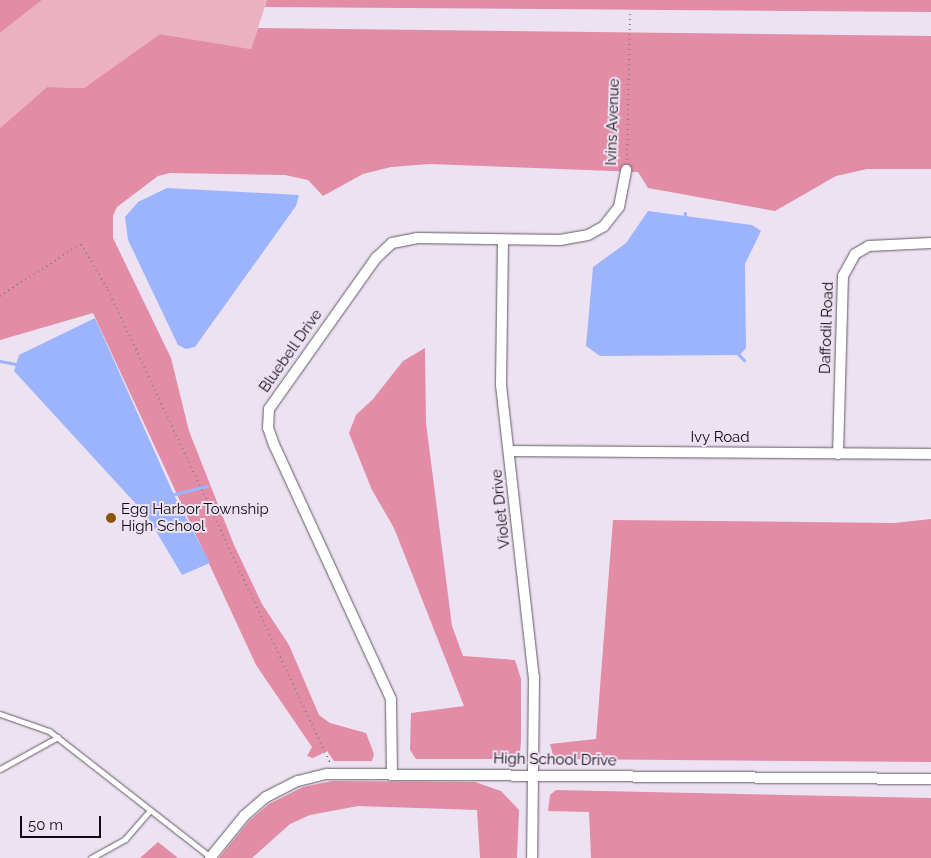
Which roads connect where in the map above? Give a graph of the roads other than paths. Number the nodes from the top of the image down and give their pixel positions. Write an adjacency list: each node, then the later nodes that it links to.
1 (626, 170): 2 (street, Ivins Avenue)
2 (604, 226): 3 (street, Bluebell Drive)
3 (503, 240): 5 (street, Violet Drive); 11 (street, Bluebell Drive)
4 (931, 243): 6 (street, Daffodil Road)
5 (510, 451): 6 (street, Ivy Road); 12 (street, Violet Drive)
6 (838, 454): 7 (street, Ivy Road)
7 (931, 454)
8 (0, 714): 9 (lane)
9 (58, 737): 10 (lane); 14 (lane)
10 (0, 769)
11 (392, 774): 12 (street, High School Drive); 16 (street, High School Drive)
12 (533, 775): 13 (street, High School Drive); 17 (street, Violet Drive)
13 (931, 778)
14 (150, 810): 15 (lane); 16 (lane)
15 (91, 858)
16 (210, 858)
17 (532, 858)

